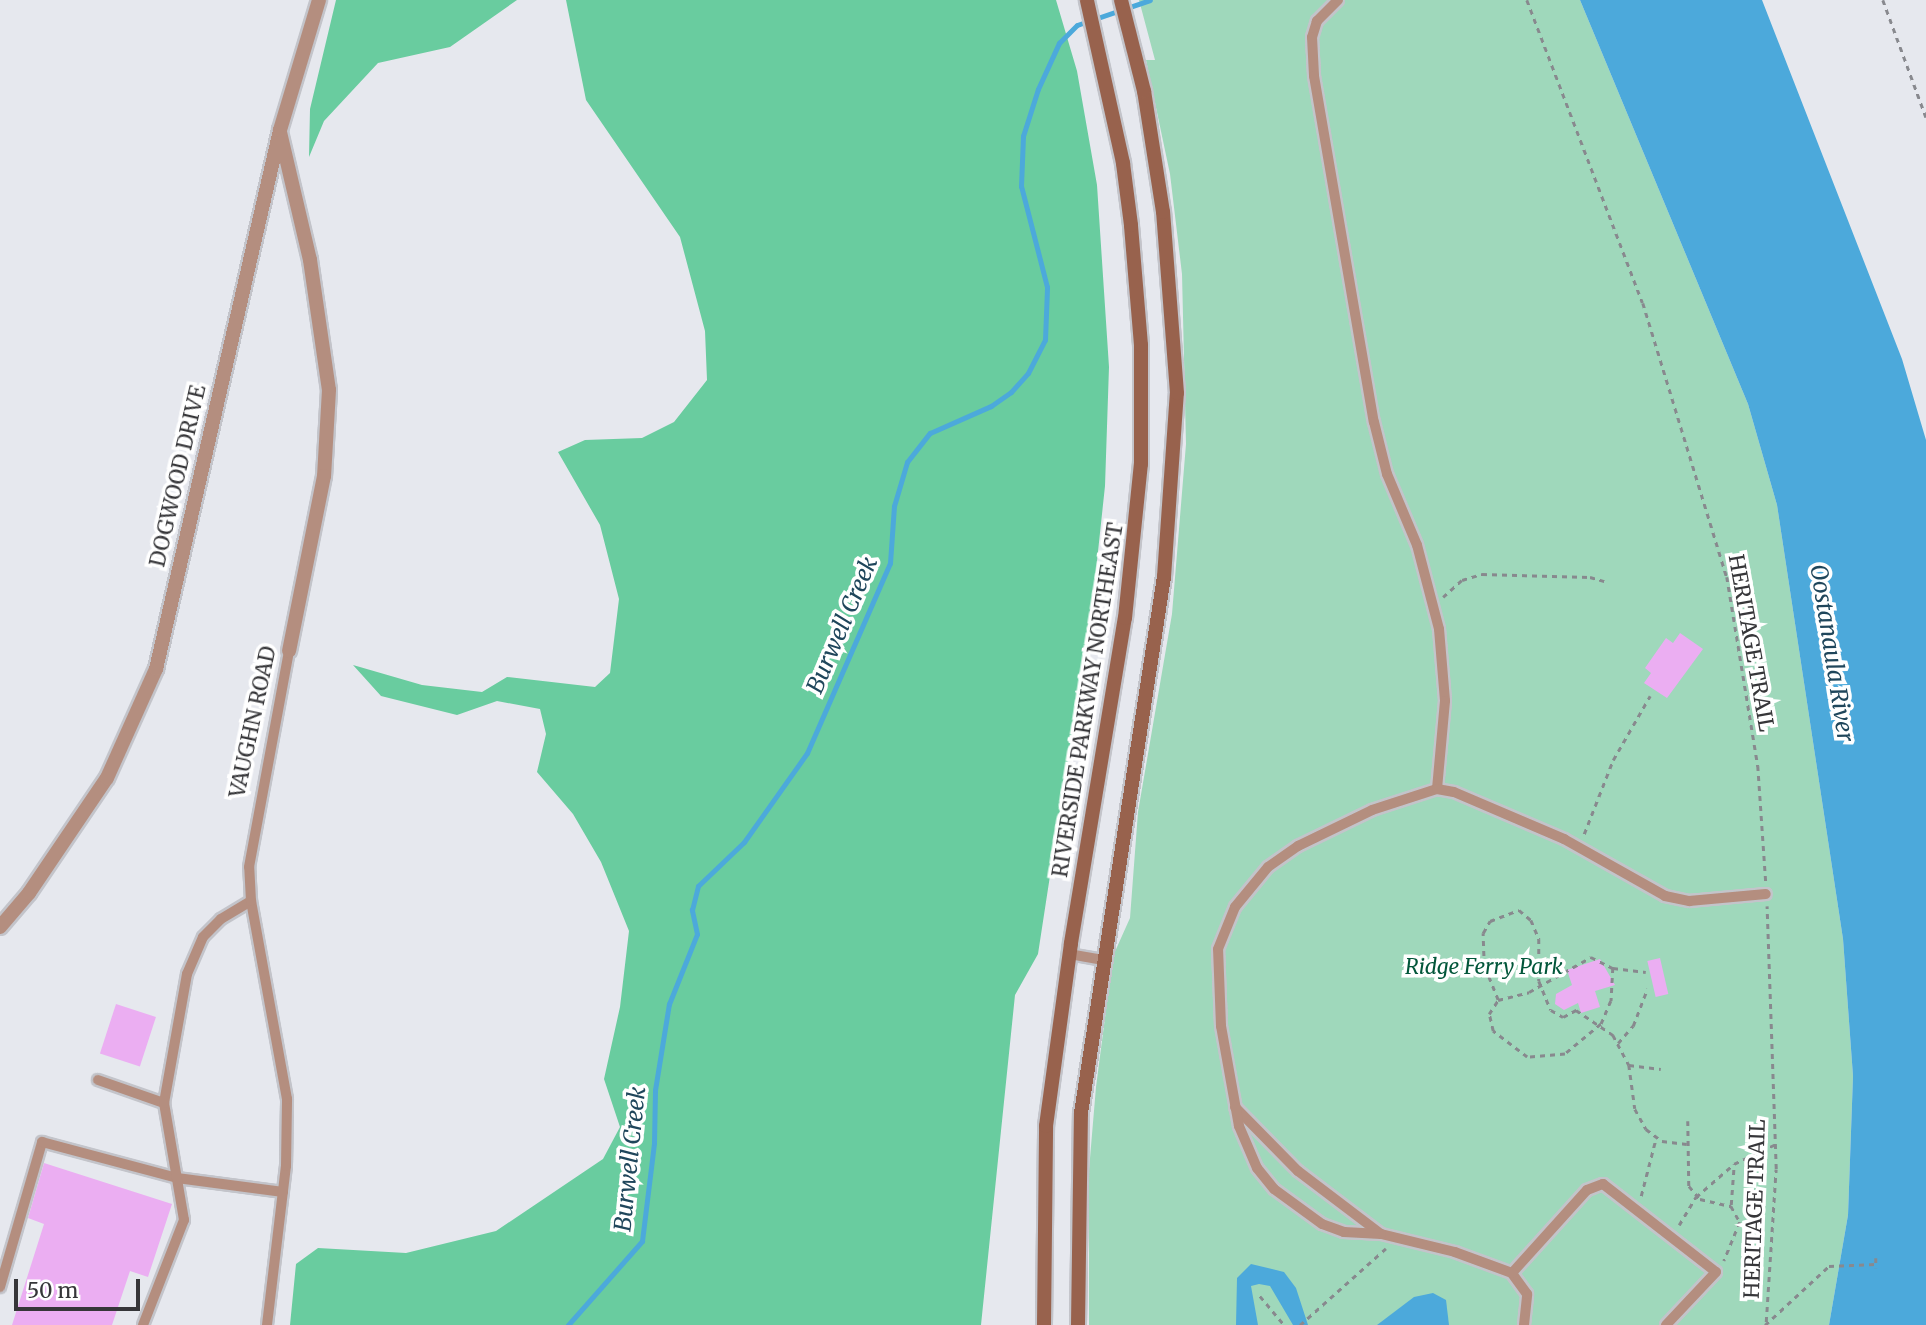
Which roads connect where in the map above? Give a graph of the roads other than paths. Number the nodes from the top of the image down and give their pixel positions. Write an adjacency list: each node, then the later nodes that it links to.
1 (319, 0): 5 (street, DOGWOOD DRIVE)
2 (1087, 0): 11 (main road, RIVERSIDE PARKWAY NORTHEAST)
3 (1121, 0): 12 (main road)
4 (1338, 0): 7 (lane)
5 (280, 130): 6 (street, VAUGHN ROAD); 10 (street, DOGWOOD DRIVE)
6 (289, 651): 9 (lane, VAUGHN ROAD)
7 (1437, 789): 8 (lane); 15 (lane)
8 (1766, 894)
9 (251, 901): 14 (lane); 17 (lane, VAUGHN ROAD)
10 (0, 927)
11 (1069, 954): 12 (lane); 23 (main road, RIVERSIDE PARKWAY NORTHEAST)
12 (1102, 960): 24 (main road)
13 (98, 1080): 14 (lane)
14 (164, 1103): 16 (lane)
15 (1234, 1106): 18 (lane); 18 (lane)
16 (177, 1178): 17 (lane); 20 (lane); 21 (lane)
17 (283, 1192): 22 (lane, VAUGHN ROAD)
18 (1381, 1234): 19 (lane)
19 (1512, 1273): 25 (lane); 26 (lane)
20 (0, 1287)
21 (143, 1325)
22 (267, 1325)
23 (1044, 1325)
24 (1079, 1325)
25 (1524, 1325)
26 (1666, 1325)

